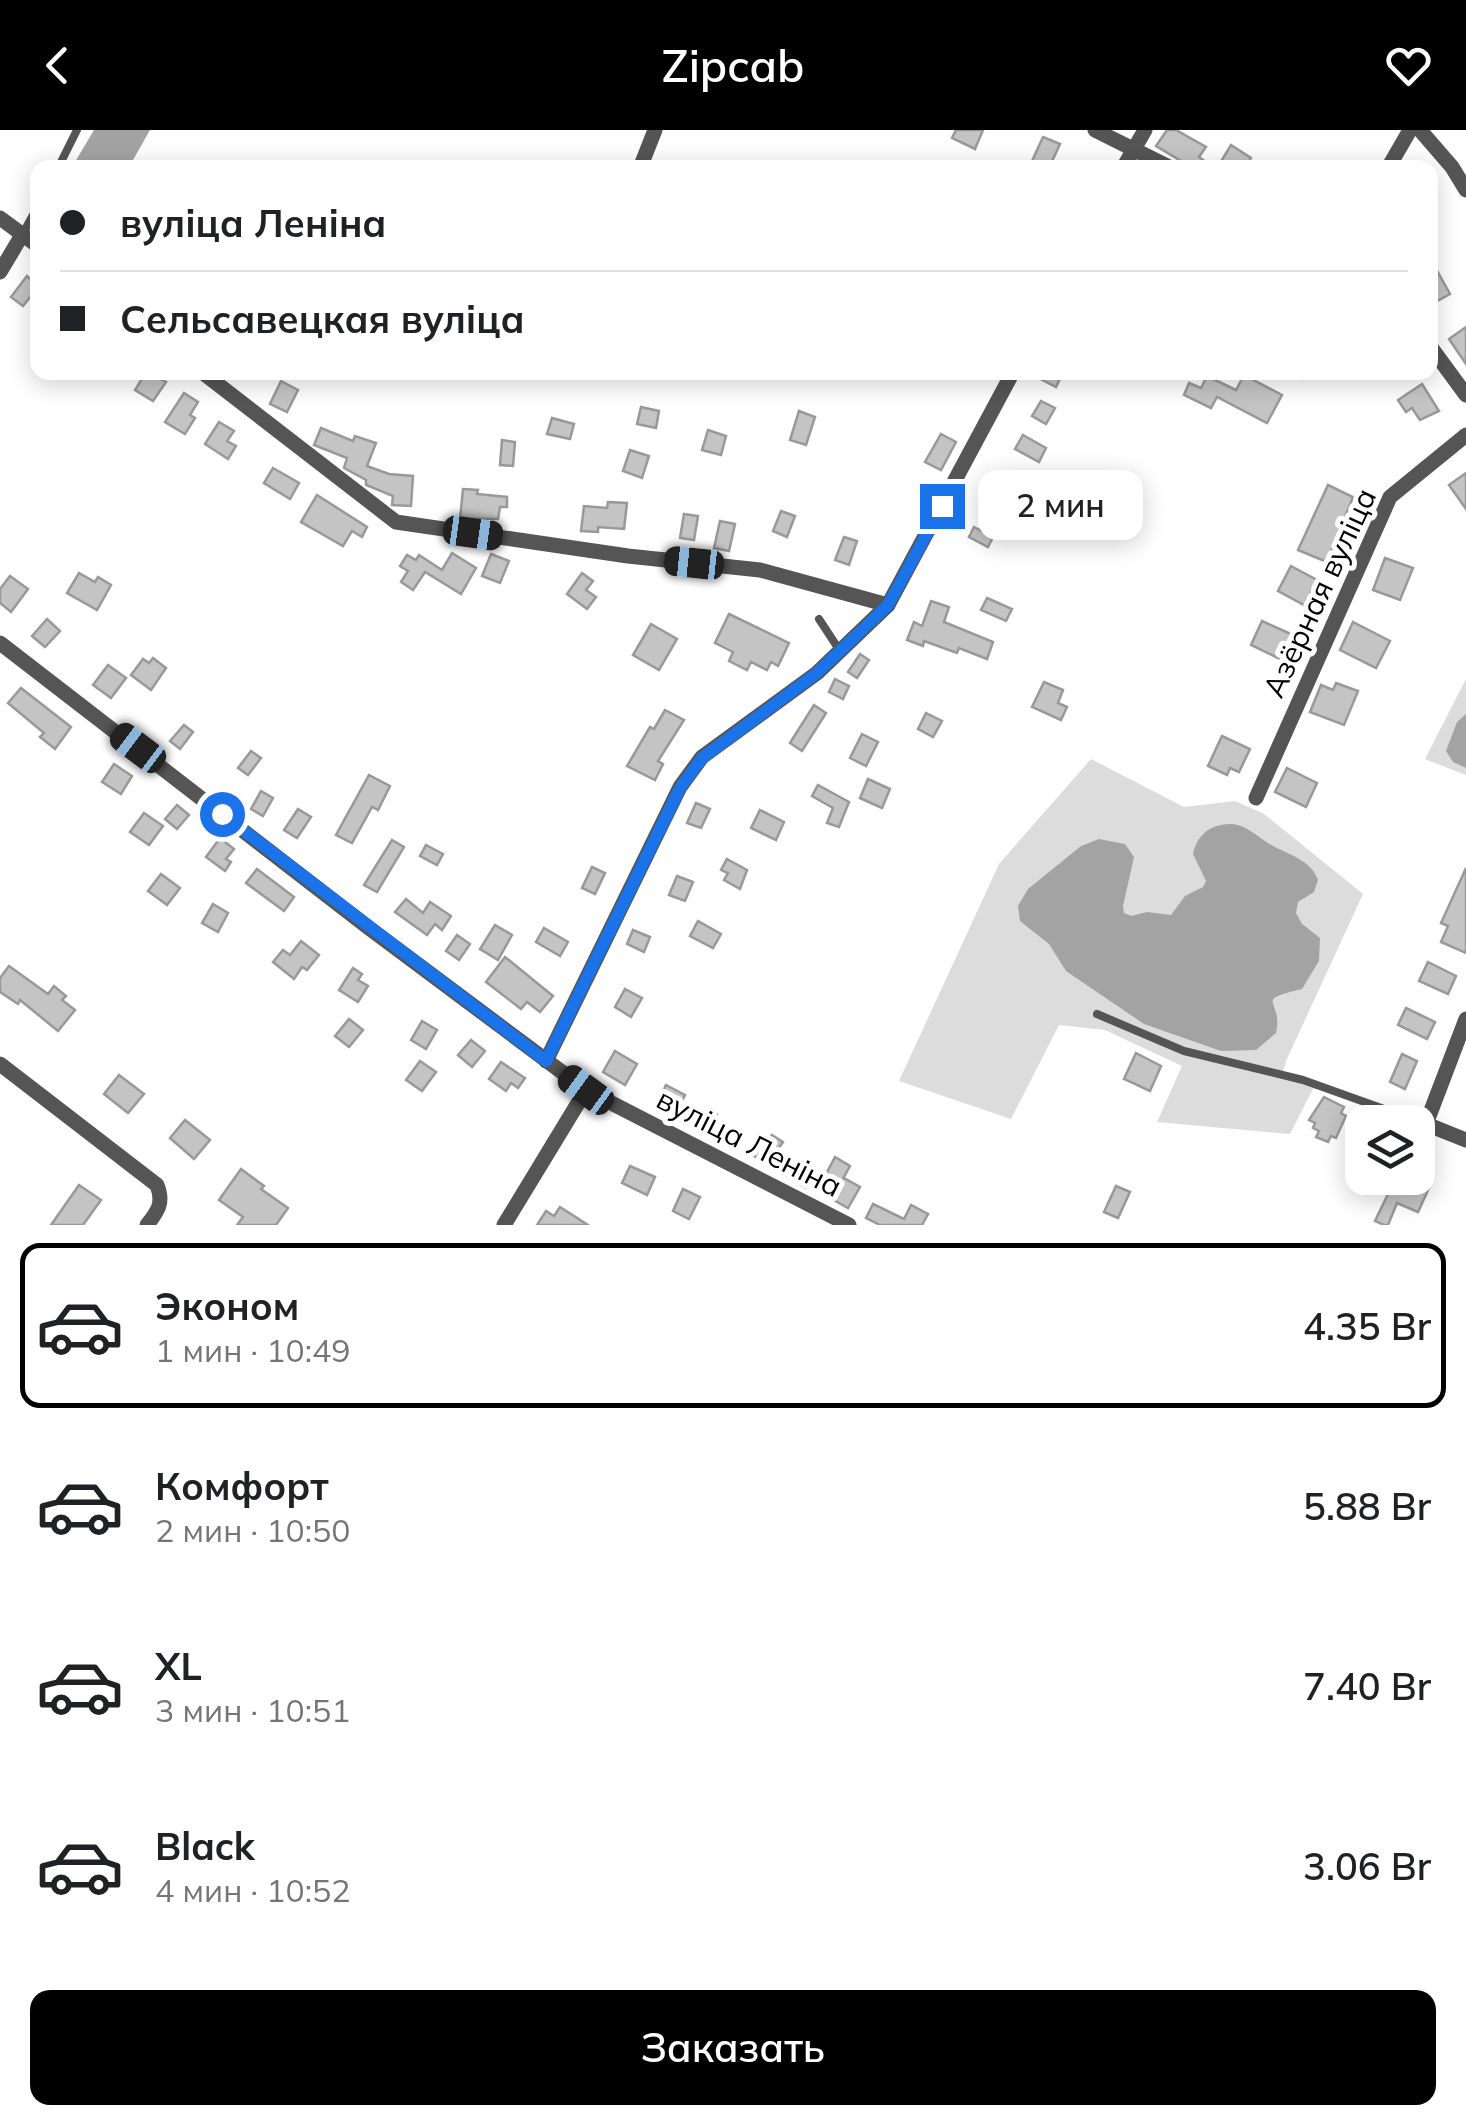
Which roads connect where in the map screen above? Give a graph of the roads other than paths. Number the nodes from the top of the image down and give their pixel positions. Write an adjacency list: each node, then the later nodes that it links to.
1 (77, 130): 8 (lane)
2 (655, 130): 9 (street)
3 (1095, 130): 7 (street)
4 (1144, 130): 7 (street)
5 (1410, 130): 12 (street)
6 (1420, 130): 13 (street)
7 (1134, 148): 10 (street); 11 (street)
8 (62, 160)
9 (643, 160)
10 (1127, 160)
11 (1156, 160)
12 (1393, 160)
13 (1466, 190)
14 (0, 218): 16 (street)
15 (30, 220): 16 (lane)
16 (22, 235): 17 (street); 18 (street)
17 (30, 240)
18 (0, 272)
19 (1438, 357): 22 (street)
20 (212, 380): 24 (street)
21 (1009, 380): 24 (street)
22 (1466, 395)
23 (1466, 435): 28 (street, Азёрная вуліца)
24 (888, 605): 27 (street)
25 (818, 619): 27 (lane)
26 (0, 643): 31 (street, вуліца Леніна)
27 (840, 651): 31 (street)
28 (1256, 798)
29 (1097, 1014): 34 (lane)
30 (1466, 1020): 35 (street)
31 (546, 1061): 33 (street, вуліца Леніна)
32 (0, 1064): 38 (street)
33 (586, 1090): 39 (street); 40 (street, вуліца Леніна)
34 (1372, 1105)
35 (1433, 1105)
36 (1435, 1128): 37 (street)
37 (1466, 1140)
38 (147, 1225)
39 (504, 1225)
40 (849, 1225)

